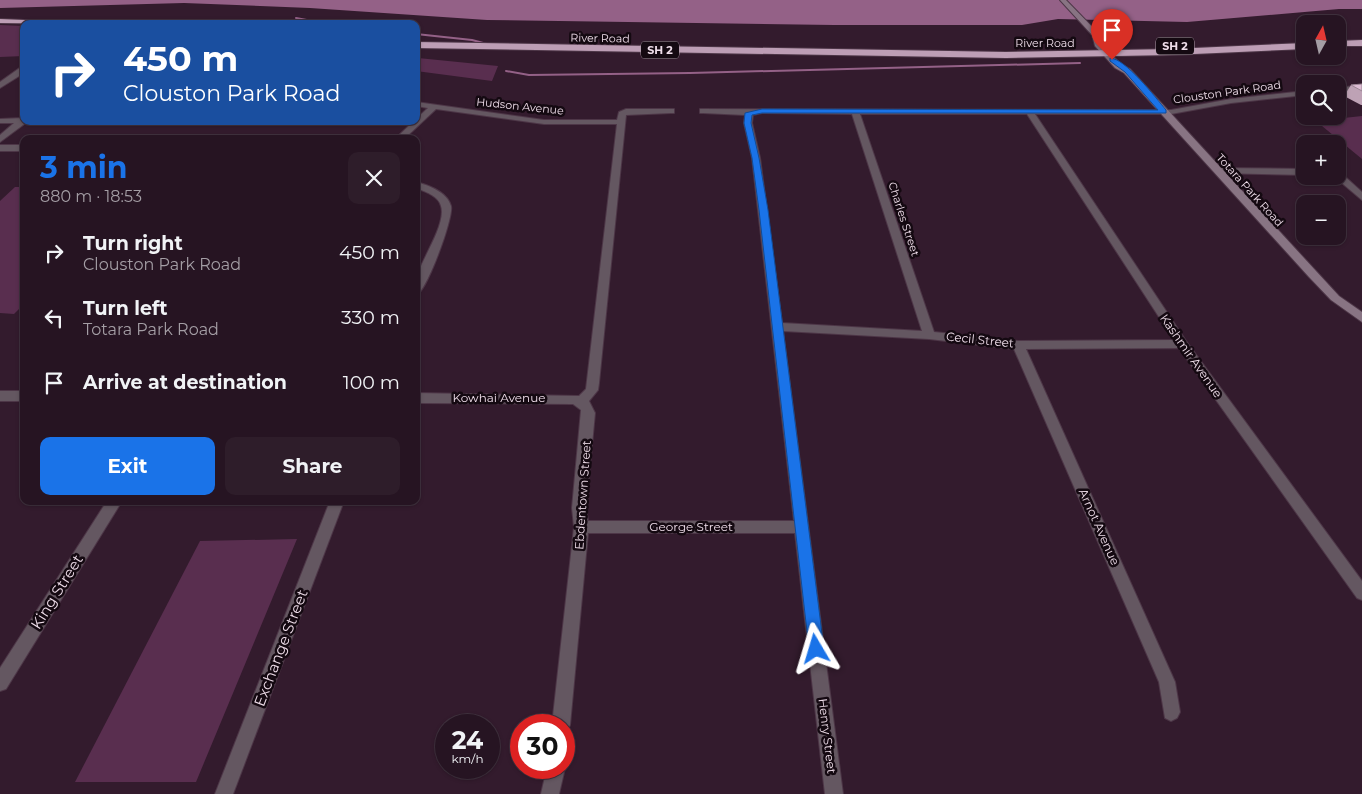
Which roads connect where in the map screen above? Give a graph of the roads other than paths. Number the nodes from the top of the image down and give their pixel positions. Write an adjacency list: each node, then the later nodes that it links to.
1 (1063, 0): 4 (street, Totara Park Road)
2 (0, 22): 3 (highway)
3 (20, 23)
4 (1094, 35): 9 (street, Totara Park Road); 9 (street, Totara Park Road)
5 (1362, 43): 6 (highway)
6 (1346, 44)
7 (420, 45): 9 (highway, River Road / SH 2)
8 (1296, 45): 9 (highway, River Road / SH 2)
9 (1109, 51): 21 (street, Totara Park Road)
10 (20, 72): 11 (street)
11 (0, 86)
12 (1362, 87): 13 (street)
13 (1346, 89)
14 (1296, 94): 21 (street, Clouston Park Road)
15 (420, 104): 16 (street, Hudson Avenue)
16 (434, 106): 23 (street); 26 (street, Hudson Avenue)
17 (671, 111): 26 (street)
18 (703, 111): 22 (street, Clouston Park Road)
19 (855, 111): 20 (street, Clouston Park Road); 22 (street, Clouston Park Road); 43 (street, Charles Street)
20 (1030, 112): 21 (street, Clouston Park Road); 45 (street, Kashmir Avenue)
21 (1164, 112): 33 (street, Totara Park Road)
22 (749, 113): 42 (street, Henry Street)
23 (420, 119)
24 (0, 121): 25 (street)
25 (20, 121)
26 (621, 122): 49 (street)
27 (20, 123): 30 (street)
28 (414, 125): 29 (street)
29 (403, 135)
30 (0, 139)
31 (0, 148): 32 (street)
32 (20, 148)
33 (1219, 171): 34 (street); 41 (street, Totara Park Road)
34 (1296, 172)
35 (1354, 175): 36 (street)
36 (1346, 176)
37 (1346, 183): 39 (street)
38 (420, 187): 40 (street)
39 (1362, 197)
40 (420, 283)
41 (1362, 318)
42 (778, 327): 43 (street, Cecil Street); 52 (street, Henry Street)
43 (929, 335): 44 (street, Cecil Street)
44 (1018, 344): 45 (street, Cecil Street); 56 (street, Arnot Avenue)
45 (1182, 344): 54 (street, Kashmir Avenue)
46 (0, 396): 47 (street)
47 (20, 396)
48 (420, 398): 49 (street, Kowhai Avenue)
49 (581, 402): 53 (street, Ebdentown Street)
50 (112, 505): 55 (street, King Street)
51 (335, 505): 59 (street, Exchange Street)
52 (802, 527): 53 (street, George Street); 61 (street, Henry Street)
53 (581, 528): 57 (street, Ebdentown Street)
54 (1362, 593)
55 (0, 683)
56 (1171, 712)
57 (562, 714)
58 (553, 779): 60 (street)
59 (224, 794)
60 (550, 794)
61 (834, 794)

